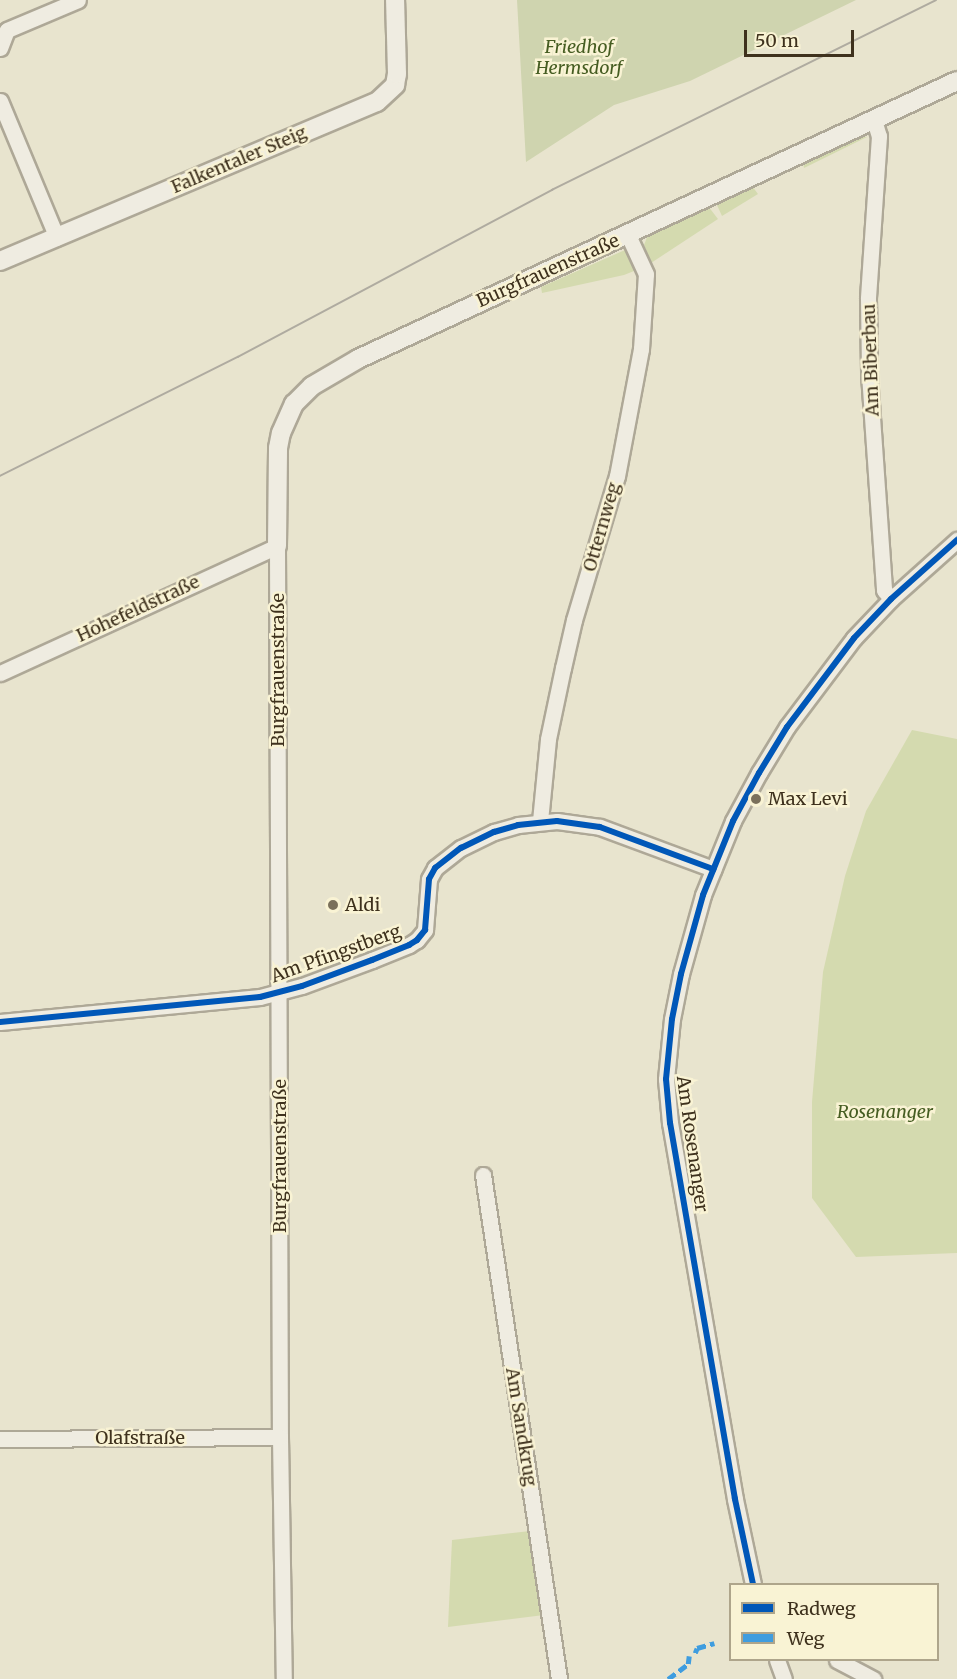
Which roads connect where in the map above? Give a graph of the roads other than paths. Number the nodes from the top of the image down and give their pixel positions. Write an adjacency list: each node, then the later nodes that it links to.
1 (78, 0): 3 (street)
2 (395, 0): 9 (street, Falkentaler Steig)
3 (4, 29): 4 (street)
4 (0, 48)
5 (957, 81): 7 (street, Burgfrauenstraße)
6 (0, 101): 9 (street)
7 (874, 120): 8 (street, Burgfrauenstraße); 13 (street, Am Biberbau)
8 (628, 235): 12 (street, Burgfrauenstraße); 15 (street, Otternweg)
9 (57, 238): 10 (street, Falkentaler Steig)
10 (0, 261)
11 (957, 540): 13 (street, Am Rosenanger)
12 (277, 546): 14 (street, Hohefeldstraße); 17 (street, Burgfrauenstraße)
13 (891, 599): 16 (street, Am Rosenanger)
14 (0, 673)
15 (540, 821): 16 (street, Am Pfingstberg); 17 (street, Am Pfingstberg)
16 (713, 869): 22 (street, Am Rosenanger)
17 (280, 992): 18 (street, Am Pfingstberg); 20 (street, Burgfrauenstraße)
18 (0, 1022)
19 (483, 1175): 26 (street, Am Sandkrug)
20 (280, 1437): 21 (street, Olafstraße); 25 (street, Burgfrauenstraße)
21 (0, 1439)
22 (753, 1583)
23 (778, 1661): 27 (street)
24 (841, 1661): 28 (street)
25 (284, 1679)
26 (559, 1679)
27 (784, 1679)
28 (873, 1679)

